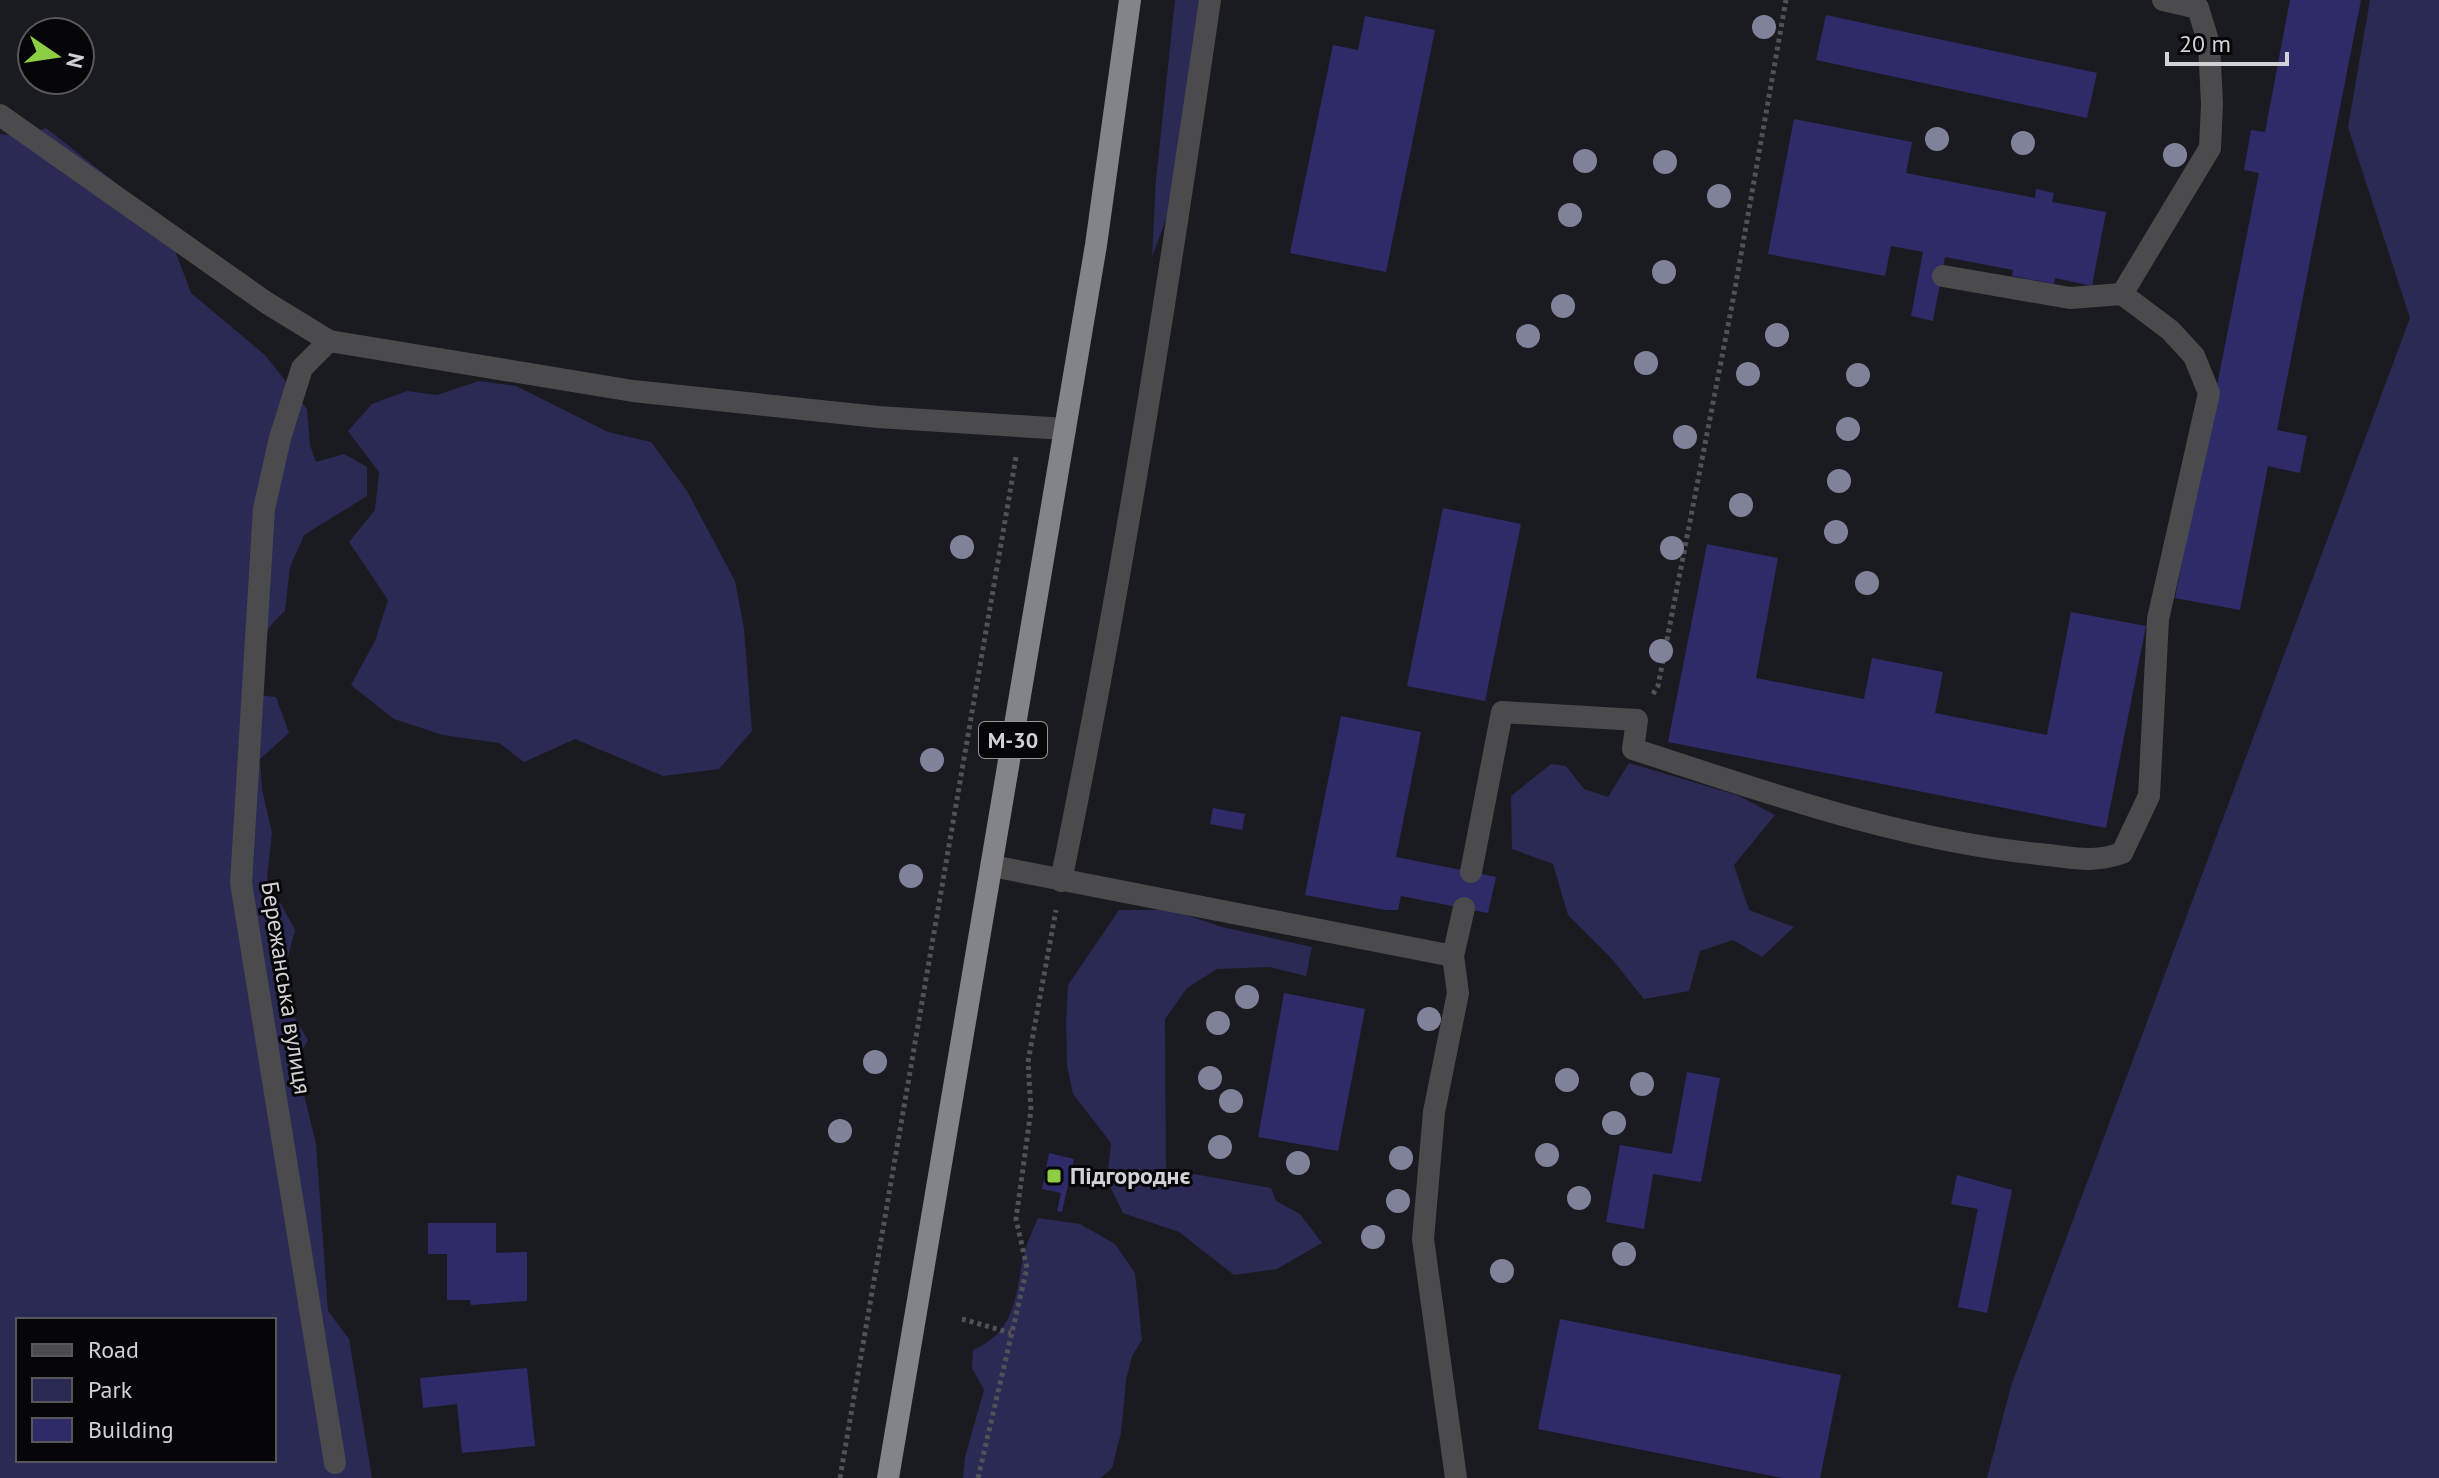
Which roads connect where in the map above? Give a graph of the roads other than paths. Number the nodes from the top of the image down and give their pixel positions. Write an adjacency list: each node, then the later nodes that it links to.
1 (1130, 0): 9 (highway, М-30)
2 (1210, 0): 12 (street)
3 (2163, 0): 4 (street)
4 (2200, 4): 7 (street)
5 (0, 115): 8 (street)
6 (1943, 276): 7 (street)
7 (2122, 294): 11 (street)
8 (329, 341): 9 (street); 15 (street, Бережанська вулиця)
9 (1065, 429): 10 (highway, М-30)
10 (992, 866): 12 (street); 16 (highway, М-30)
11 (1471, 872)
12 (1061, 881): 14 (street)
13 (1464, 908): 14 (street)
14 (1453, 956): 17 (street)
15 (335, 1463)
16 (888, 1478)
17 (1456, 1478)

